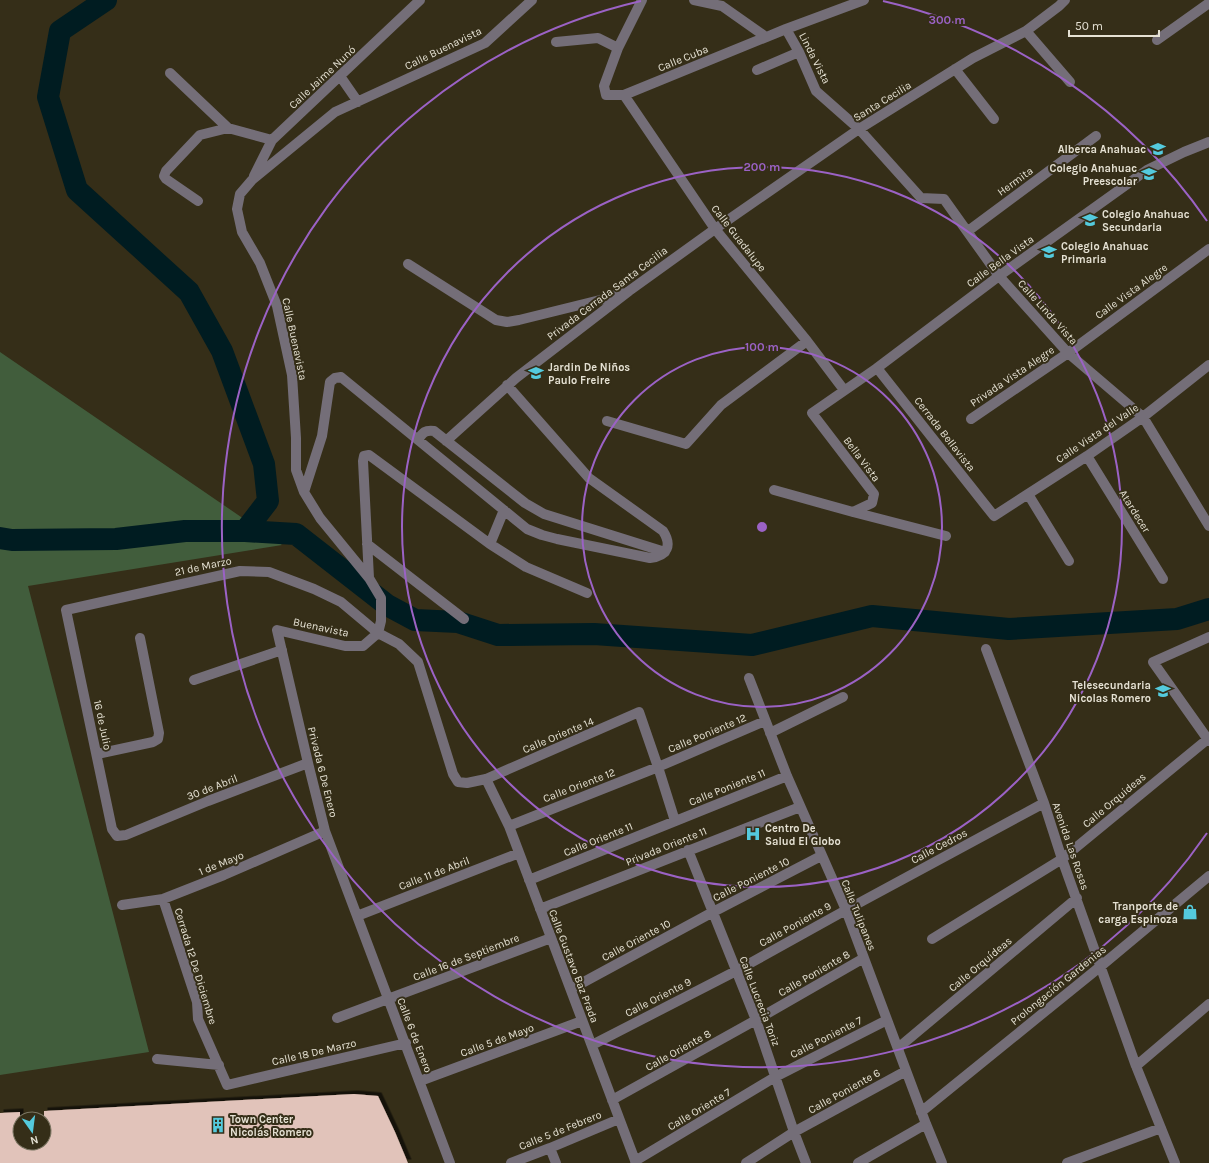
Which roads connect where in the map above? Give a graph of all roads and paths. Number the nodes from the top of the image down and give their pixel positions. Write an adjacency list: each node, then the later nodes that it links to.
1 (420, 0): 18 (street, Calle Jaime Nunó)
2 (532, 0): 21 (street, Calle Buenavista)
3 (642, 0): 13 (street, Calle Cuba)
4 (694, 0): 10 (street)
5 (864, 0): 8 (street, Calle Cuba)
6 (1065, 0): 9 (street, Santa Cecilia)
7 (1209, 3): 11 (street)
8 (786, 29): 10 (street, Calle Cuba); 14 (street, Linda Vista)
9 (1026, 31): 15 (street, Santa Cecilia); 19 (street)
10 (766, 37): 20 (street, Calle Cuba)
11 (1157, 40)
12 (556, 42): 13 (street)
13 (618, 48): 20 (street, Calle Cuba)
14 (800, 52): 16 (street); 24 (street, Linda Vista)
15 (955, 69): 22 (street); 24 (street, Santa Cecilia)
16 (757, 70)
17 (170, 73): 23 (street)
18 (340, 76): 21 (street); 26 (street, Calle Jaime Nunó)
19 (1070, 82)
20 (624, 95): 30 (street, Calle Guadalupe)
21 (358, 102): 28 (street, Calle Buenavista)
22 (994, 119)
23 (228, 128): 26 (street); 29 (street)
24 (860, 129): 30 (street, Santa Cecilia); 31 (street, Calle Linda Vista)
25 (1096, 136): 31 (street, Hermita)
26 (272, 140): 28 (street, Calle Jaime Nunó)
27 (1209, 142): 34 (street, Calle Bella Vista)
28 (252, 180): 50 (street, Calle Buenavista)
29 (198, 201)
30 (715, 229): 35 (street, Privada Cerrada Santa Cecilia); 36 (street, Calle Guadalupe)
31 (968, 231): 34 (street, Calle Linda Vista)
32 (1209, 249): 37 (street, Calle Vista Alegre)
33 (408, 264): 35 (street)
34 (999, 276): 37 (street, Calle Linda Vista); 39 (street, Calle Bella Vista)
35 (629, 291): 40 (street, Privada Cerrada Santa Cecilia)
36 (807, 341): 41 (street, Calle Guadalupe); 45 (street)
37 (1068, 353): 43 (street, Calle Linda Vista); 44 (street, Privada Vista Alegre)
38 (1209, 364): 43 (street, Calle Vista del Valle)
39 (877, 368): 41 (street, Calle Bella Vista); 54 (street, Cerrada Bellavista)
40 (507, 386): 47 (street, Privada Cerrada Santa Cecilia); 59 (street)
41 (844, 390): 42 (street, Calle Bella Vista)
42 (812, 413): 53 (street, Bella Vista)
43 (1143, 417): 48 (street, Calle Vista del Valle); 55 (street, Calle Linda Vista)
44 (971, 419)
45 (607, 422)
46 (418, 440): 47 (street); 50 (street); 52 (street)
47 (446, 441): 59 (street)
48 (1087, 456): 51 (street, Calle Vista del Valle); 62 (street, Atardecer)
49 (774, 490): 53 (street)
50 (304, 492): 61 (street, Calle Buenavista)
51 (1028, 494): 54 (street, Calle Vista del Valle); 60 (street)
52 (504, 510): 58 (street); 59 (street)
53 (853, 512): 56 (street)
54 (994, 516)
55 (1209, 526)
56 (946, 536)
57 (367, 544): 58 (street); 61 (street); 65 (street)
58 (490, 544): 63 (street)
59 (665, 552)
60 (1069, 561)
61 (369, 578): 67 (street, Calle Buenavista)
62 (1163, 579)
63 (587, 593)
64 (66, 610): 67 (street, 21 de Marzo); 78 (street, 16 de Julio)
65 (464, 619)
66 (278, 630): 67 (street, Buenavista); 71 (street, Privada 6 De Enero)
67 (378, 633): 82 (street, Calle Oriente 14)
68 (1209, 637): 77 (street)
69 (140, 638): 78 (street)
70 (986, 649): 83 (street, Avenida Las Rosas)
71 (282, 650): 73 (street); 79 (street, Privada 6 De Enero)
72 (749, 678): 75 (street, Calle Tulipanes)
73 (194, 680)
74 (843, 697): 76 (street)
75 (765, 721): 76 (street, Calle Tulipanes); 80 (street, Calle Poniente 12)
76 (770, 733): 81 (street, Calle Tulipanes)
77 (1208, 739): 92 (street, Calle Orquideas)
78 (97, 754): 88 (street, 16 de Julio)
79 (308, 763): 87 (street, Privada 6 De Enero); 88 (street, 30 de Abril)
80 (658, 767): 82 (street, Calle Oriente 14); 85 (street); 86 (street, Calle Oriente 12)
81 (787, 776): 84 (street, Calle Tulipanes); 85 (street, Calle Poniente 11)
82 (486, 779): 86 (street, Calle Gustavo Baz Prada)
83 (1044, 803): 92 (street, Avenida Las Rosas); 99 (street, Calle Cedros)
84 (800, 807): 89 (street, Privada Oriente 11); 91 (street, Calle Tulipanes)
85 (675, 821): 94 (street, Calle Oriente 11)
86 (509, 826): 90 (street, Calle Gustavo Baz Prada)
87 (325, 831): 96 (street, 1 de Mayo); 101 (street, Privada 6 De Enero)
88 (126, 835)
89 (688, 850): 98 (street, Privada Oriente 11); 100 (street, Calle Lucrecia Toriz)
90 (519, 853): 94 (street, Calle Gustavo Baz Prada); 101 (street, Calle 11 de Abril)
91 (821, 856): 99 (street, Calle Tulipanes); 100 (street, Calle Poniente 10)
92 (1062, 859): 95 (street, Avenida Las Rosas); 103 (street, Calle Orquideas)
93 (1209, 876): 105 (street, Prolongación Gardenias)
94 (529, 880): 98 (street, Calle Gustavo Baz Prada)
95 (1077, 898): 105 (street, Avenida Las Rosas); 116 (street, Calle Orquídeas)
96 (163, 899): 97 (street, 1 de Mayo); 118 (street, Cerrada 12 De Diciembre)
97 (122, 905)
98 (540, 909): 102 (street, Calle Gustavo Baz Prada)
99 (846, 910): 104 (street, Calle Tulipanes); 106 (street, Calle Poniente 9)
100 (713, 912): 106 (street, Calle Lucrecia Toriz); 107 (street, Calle Oriente 10)
101 (357, 916): 108 (street, Calle 6 de Enero)
102 (551, 938): 107 (street, Calle Gustavo Baz Prada); 108 (street, Calle 16 de Septiembre)
103 (932, 939)
104 (864, 958): 111 (street, Calle Poniente 8); 112 (street, Calle Tulipanes)
105 (1101, 966): 119 (street, Avenida Las Rosas); 125 (street, Prolongación Gardenias)
106 (736, 971): 111 (street, Calle Lucrecia Toriz); 115 (street, Calle Oriente 9)
107 (571, 990): 113 (street, Calle Gustavo Baz Prada)
108 (389, 999): 110 (street, Calle 16 de Septiembre); 114 (street, Calle 6 de Enero)
109 (1209, 1004): 119 (street)
110 (337, 1018)
111 (756, 1020): 121 (street, Calle Lucrecia Toriz); 124 (street, Calle Oriente 8)
112 (887, 1020): 116 (street, Calle Tulipanes); 121 (street, Calle Poniente 7)
113 (582, 1021): 115 (street, Calle Gustavo Baz Prada); 122 (street, Calle 5 de Mayo)
114 (406, 1043): 122 (street, Calle 6 de Enero); 123 (street, Calle 18 De Marzo)
115 (592, 1045): 124 (street, Calle Gustavo Baz Prada)
116 (898, 1048): 120 (street, Calle Tulipanes)
117 (157, 1059): 118 (street)
118 (219, 1065): 123 (street, Cerrada 12 De Diciembre)
119 (1136, 1066): 128 (street, Avenida Las Rosas)
120 (906, 1071): 125 (street, Calle Tulipanes); 129 (street, Calle Poniente 6)
121 (775, 1077): 129 (street, Calle Lucrecia Toriz); 131 (street, Calle Oriente 7)
122 (420, 1081): 132 (street, Calle 6 de Enero)
123 (227, 1085)
124 (612, 1100): 126 (street, Calle Gustavo Baz Prada)
125 (921, 1112): 127 (street, Calle Tulipanes)
126 (619, 1118): 130 (street, Calle 5 de Febrero); 131 (street, Calle Gustavo Baz Prada)
127 (926, 1124): 137 (street); 138 (street, Calle Tulipanes)
128 (1161, 1128): 139 (street); 140 (street, Avenida Las Rosas)
129 (794, 1132): 135 (street, Calle Poniente 6); 136 (street, Calle Lucrecia Toriz)
130 (550, 1148): 133 (street, Calle 5 de Febrero); 134 (street)
131 (636, 1162)
132 (450, 1163)
133 (510, 1163)
134 (556, 1163)
135 (746, 1163)
136 (806, 1163)
137 (858, 1163)
138 (942, 1163)
139 (1067, 1163)
140 (1175, 1163)

